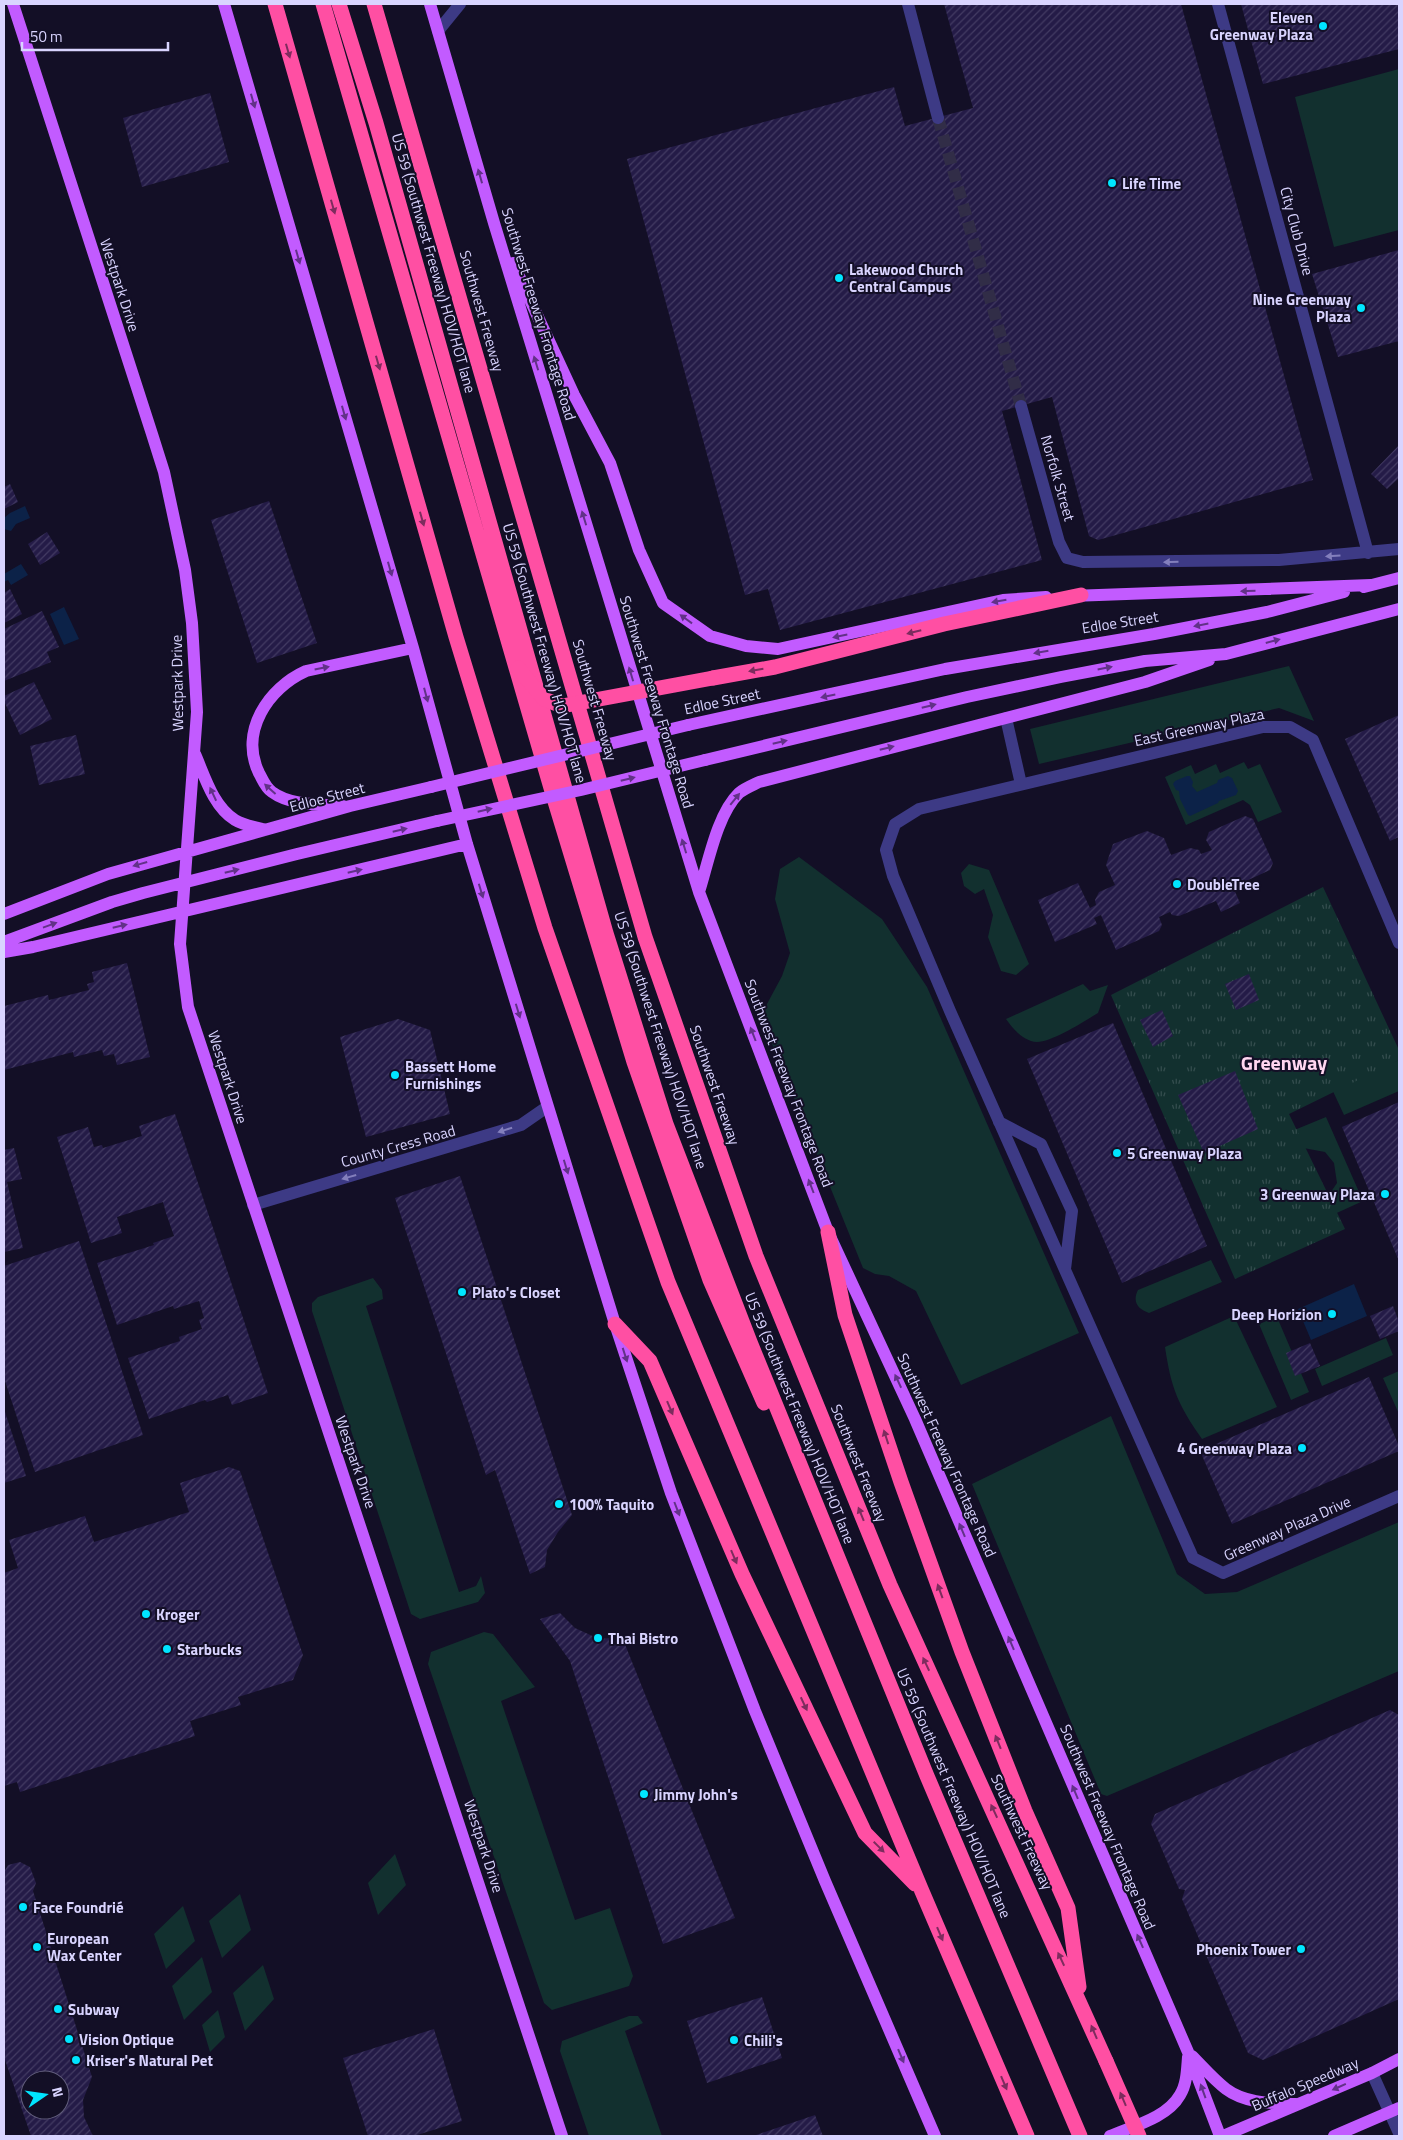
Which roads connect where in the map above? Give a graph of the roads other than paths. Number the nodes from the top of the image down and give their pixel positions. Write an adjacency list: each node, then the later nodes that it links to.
1 (13, 4): 25 (main road, Westpark Drive)
2 (224, 4): 21 (main road, one-way to 21)
3 (275, 4): 49 (highway, one-way to 49)
4 (322, 4): 23 (highway)
5 (339, 4): 48 (highway, US 59 (Southwest Freeway) HOV/HOT lane)
6 (374, 4): 50 (highway, Southwest Freeway, one-way to 6)
7 (430, 4): 11 (main road, Southwest Freeway Frontage Road)
8 (460, 4): 11 (street)
9 (908, 4): 12 (street)
10 (1218, 4): 16 (street, City Club Drive)
11 (438, 31): 13 (main road, Southwest Freeway Frontage Road, one-way to 11)
12 (938, 118)
13 (494, 223): 19 (main road, one-way to 13); 34 (main road, Southwest Freeway Frontage Road, one-way to 13)
14 (1021, 406): 16 (street, Norfolk Street, one-way to 14)
15 (1399, 549): 16 (street)
16 (1368, 553)
17 (1399, 578): 18 (main road, Edloe Street)
18 (1371, 586): 19 (main road, one-way to 19); 26 (main road, Edloe Street, one-way to 26, bridge)
19 (1081, 595): 23 (highway, one-way to 23, bridge)
20 (1399, 608): 22 (main road, one-way to 20)
21 (413, 648): 29 (main road, one-way to 21); 31 (main road, one-way to 31)
22 (1226, 654): 24 (main road); 28 (main road, one-way to 22, bridge)
23 (518, 668): 26 (highway)
24 (1006, 718): 27 (street); 34 (main road, one-way to 24)
25 (194, 751): 30 (main road, one-way to 25); 32 (main road, Westpark Drive)
26 (544, 759): 28 (highway); 29 (main road, Edloe Street, bridge)
27 (1021, 784): 38 (street, East Greenway Plaza); 41 (street, East Greenway Plaza)
28 (554, 795): 33 (main road, one-way to 28, bridge); 48 (highway)
29 (355, 805): 30 (main road, Edloe Street)
30 (265, 830): 32 (main road, Edloe Street)
31 (467, 844): 35 (main road, one-way to 31); 40 (main road, one-way to 40)
32 (187, 852): 33 (main road, Westpark Drive); 36 (main road, Edloe Street, one-way to 36)
33 (184, 883): 35 (main road, Westpark Drive); 37 (main road, one-way to 33)
34 (699, 892): 43 (main road, Southwest Freeway Frontage Road, one-way to 34)
35 (182, 912): 39 (main road, one-way to 35); 42 (main road, Westpark Drive)
36 (4, 914)
37 (4, 942)
38 (1399, 943)
39 (4, 952)
40 (547, 1107): 42 (street, County Cress Road, one-way to 42); 45 (main road, one-way to 45)
41 (999, 1122): 44 (street, East Greenway Plaza); 44 (street)
42 (253, 1205): 57 (main road, Westpark Drive)
43 (828, 1232): 50 (highway, one-way to 43); 51 (main road, Southwest Freeway Frontage Road, one-way to 43)
44 (1065, 1271): 46 (street, East Greenway Plaza)
45 (615, 1324): 49 (highway, one-way to 49); 58 (main road, one-way to 58)
46 (1105, 1362): 47 (street, Greenway Plaza Drive)
47 (1399, 1496)
48 (927, 1776): 60 (highway, US 59 (Southwest Freeway) HOV/HOT lane)
49 (921, 1889): 59 (highway, one-way to 59)
50 (1081, 2003): 62 (highway, Southwest Freeway, one-way to 50, bridge)
51 (1188, 2052): 54 (main road); 61 (main road); 63 (main road, Southwest Freeway Frontage Road, one-way to 51)
52 (1399, 2059): 53 (main road, Buffalo Speedway)
53 (1372, 2073): 54 (main road, Buffalo Speedway, one-way to 54); 55 (street)
54 (1300, 2104): 63 (main road, Buffalo Speedway)
55 (1395, 2110): 56 (street); 64 (main road)
56 (1399, 2134)
57 (562, 2136)
58 (935, 2136)
59 (1027, 2136)
60 (1080, 2136)
61 (1110, 2136)
62 (1139, 2136)
63 (1221, 2136)
64 (1334, 2136)

